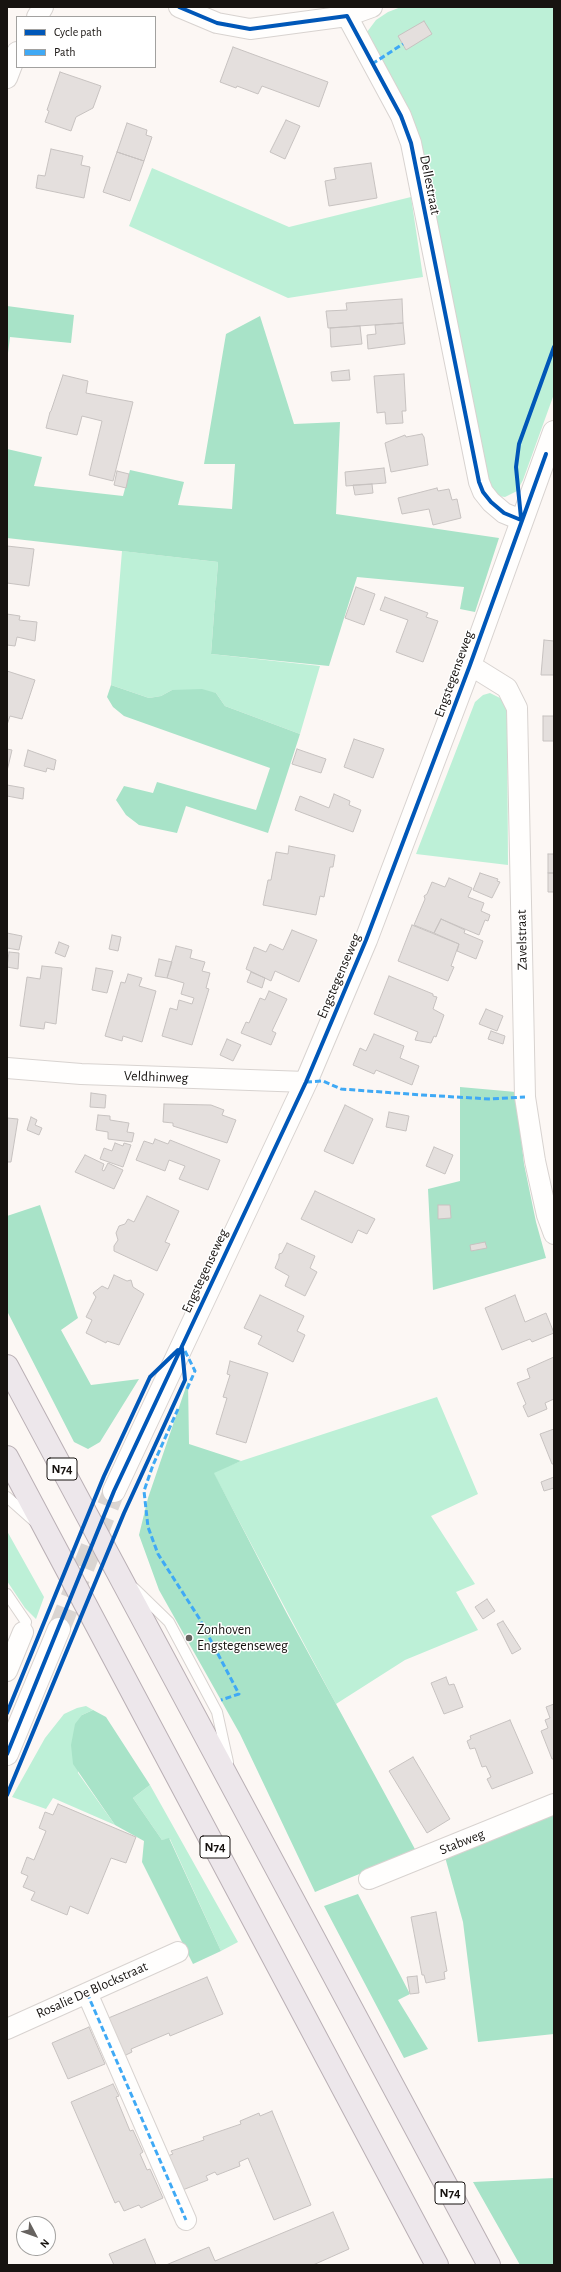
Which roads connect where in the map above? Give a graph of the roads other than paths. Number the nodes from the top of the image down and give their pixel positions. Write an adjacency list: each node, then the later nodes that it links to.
1 (43, 7): 4 (street)
2 (179, 7): 5 (street)
3 (372, 7): 5 (street)
4 (38, 16)
5 (347, 16): 9 (street, Dellestraat)
6 (16, 55): 7 (street)
7 (7, 78)
8 (554, 432): 9 (street, Engstegenseweg)
9 (521, 520): 10 (street, Engstegenseweg)
10 (470, 666): 12 (street, Engstegenseweg); 13 (street, Zavelstraat)
11 (7, 1068): 12 (street, Veldhinweg)
12 (306, 1082): 16 (street, Engstegenseweg)
13 (554, 1234)
14 (7, 1366): 31 (highway, N74)
15 (7, 1457): 18 (highway, N74)
16 (114, 1491)
17 (7, 1497): 18 (lane)
18 (47, 1532): 30 (highway, N74)
19 (7, 1594): 21 (lane)
20 (58, 1629): 23 (street)
21 (23, 1632): 22 (street)
22 (7, 1671)
23 (7, 1754)
24 (554, 1804): 25 (street, Stabweg)
25 (369, 1879)
26 (178, 1952): 27 (street, Rosalie De Blockstraat)
27 (86, 1993): 28 (street, Rosalie De Blockstraat); 29 (street)
28 (7, 2029)
29 (186, 2220)
30 (437, 2265)
31 (488, 2265)

